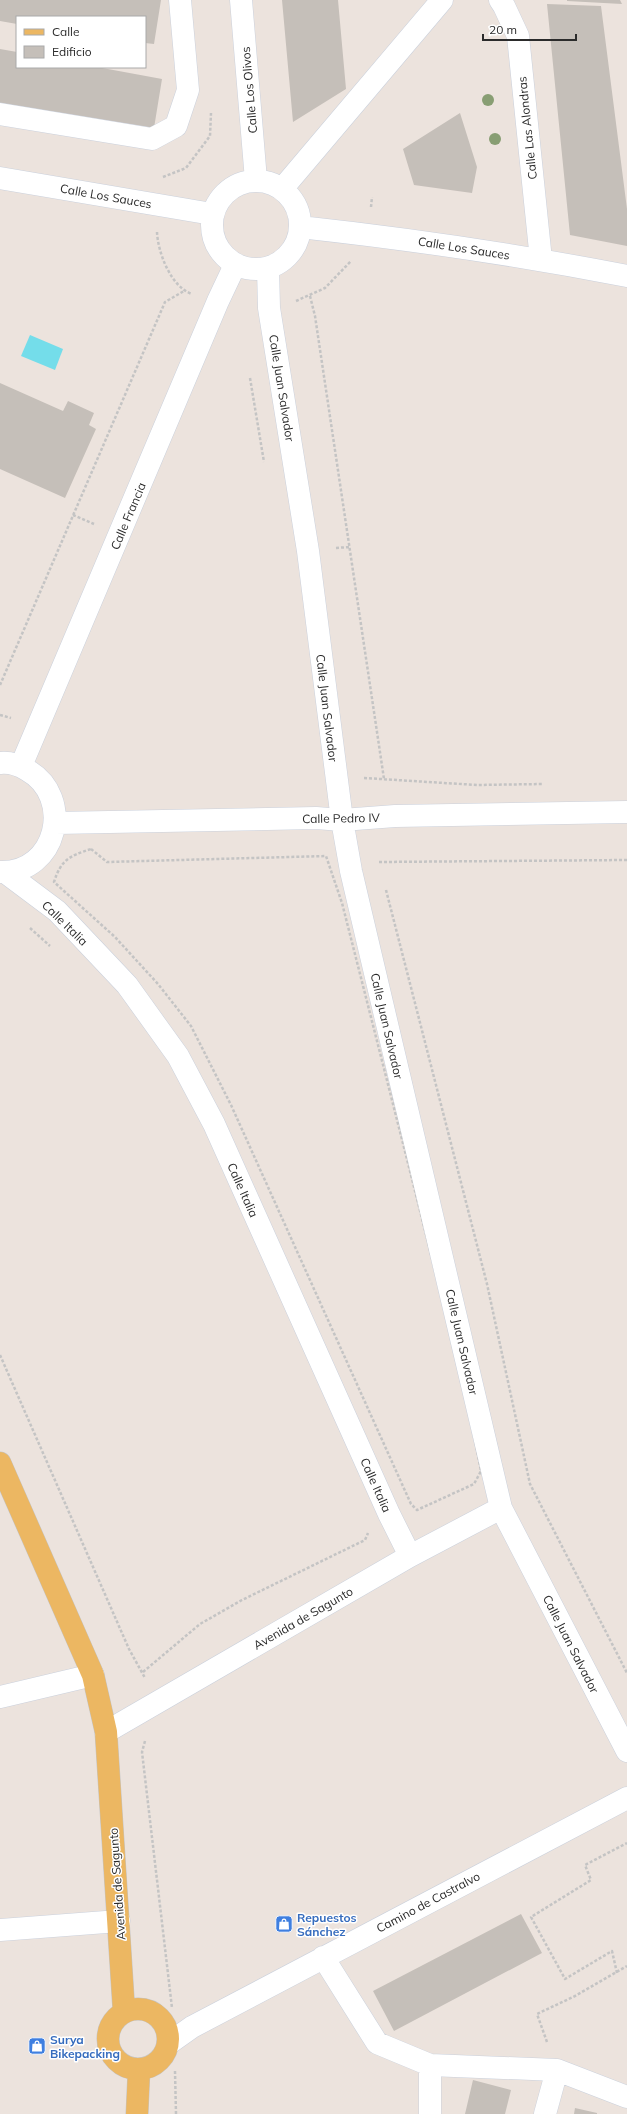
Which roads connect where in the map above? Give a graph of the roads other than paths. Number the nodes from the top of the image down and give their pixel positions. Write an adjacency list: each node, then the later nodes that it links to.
1 (180, 0): 5 (street)
2 (241, 0): 7 (street, Calle Los Olivos)
3 (442, 0): 8 (street)
4 (500, 0): 11 (street, Calle Las Alondras)
5 (0, 114)
6 (0, 178): 9 (street, Calle Los Sauces)
7 (256, 180): 8 (street); 9 (street)
8 (282, 189): 10 (street)
9 (212, 214): 12 (street)
10 (300, 227): 11 (street, Calle Los Sauces); 13 (street)
11 (541, 260): 14 (street, Calle Los Sauces)
12 (235, 265): 13 (street); 15 (street, Calle Francia)
13 (268, 268): 17 (street, Calle Juan Salvador)
14 (627, 276)
15 (10, 765): 18 (street)
16 (627, 812): 17 (street, Calle Pedro IV)
17 (342, 820): 18 (street, Calle Pedro IV); 21 (street, Calle Juan Salvador)
18 (56, 823): 19 (street)
19 (3, 872): 22 (street, Calle Italia)
20 (0, 1463): 23 (main road, Avenida de Sagunto)
21 (501, 1508): 22 (street, Avenida de Sagunto); 26 (street, Calle Juan Salvador)
22 (410, 1556): 25 (street, Avenida de Sagunto)
23 (93, 1675): 24 (street); 25 (main road, Avenida de Sagunto)
24 (0, 1697)
25 (106, 1732): 28 (main road, Avenida de Sagunto)
26 (627, 1751)
27 (627, 1798): 30 (street, Camino de Castralvo)
28 (120, 1921): 29 (street); 31 (main road, Avenida de Sagunto)
29 (0, 1930)
30 (323, 1957): 32 (street, Camino de Castralvo); 33 (street)
31 (124, 2012): 32 (main road); 34 (main road)
32 (172, 2041): 34 (main road)
33 (430, 2065): 35 (street); 38 (street)
34 (139, 2070): 37 (main road)
35 (557, 2070): 36 (street); 39 (street)
36 (627, 2097)
37 (137, 2114)
38 (430, 2114)
39 (545, 2114)

